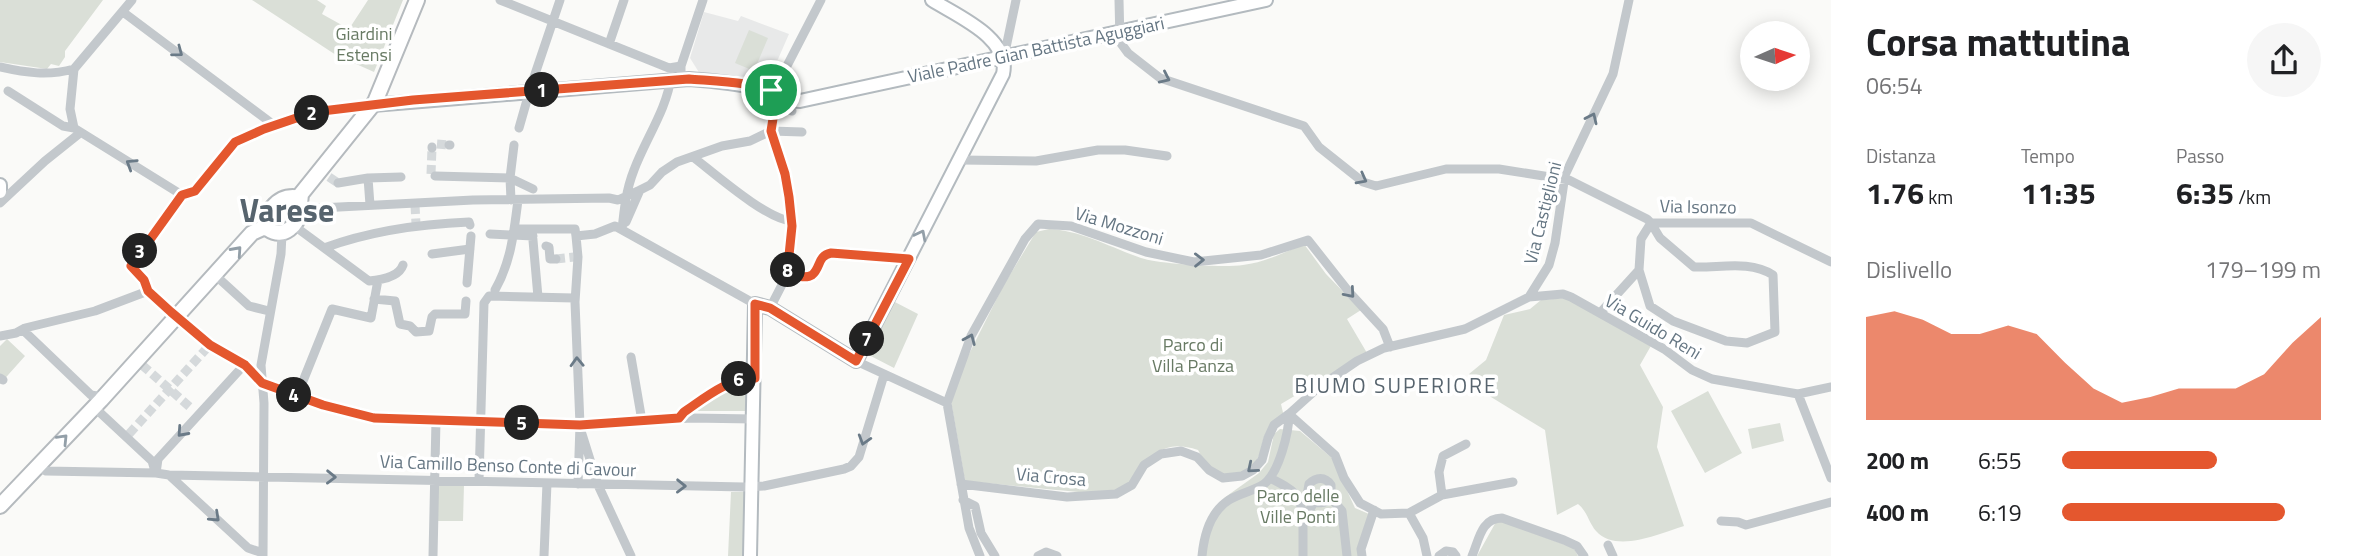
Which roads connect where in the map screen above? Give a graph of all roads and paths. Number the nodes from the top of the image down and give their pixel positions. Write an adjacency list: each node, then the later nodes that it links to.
1 (132, 0): 13 (street)
2 (416, 0): 24 (main road)
3 (500, 0): 14 (street)
4 (560, 0): 14 (street)
5 (624, 0): 16 (street)
6 (703, 0): 20 (street)
7 (821, 0): 23 (street)
8 (932, 0): 17 (main road)
9 (1016, 0): 17 (street)
10 (1119, 0): 15 (street)
11 (1266, 0): 15 (main road, Viale Padre Gian Battista Aguggiari)
12 (1629, 0): 39 (street, Via Castiglioni, one-way to 12)
13 (122, 12): 19 (street); 26 (street, one-way to 26)
14 (553, 21): 16 (street); 22 (street)
15 (1119, 32): 17 (main road, Viale Padre Gian Battista Aguggiari); 39 (street, Via Isonzo, one-way to 39)
16 (609, 44): 20 (street)
17 (1004, 57): 23 (main road, Viale Padre Gian Battista Aguggiari); 34 (main road)
18 (0, 67): 19 (street)
19 (74, 68): 28 (street)
20 (676, 73): 22 (main road); 23 (main road); 46 (street)
21 (8, 90): 28 (street)
22 (529, 90): 24 (main road); 27 (street)
23 (776, 92): 29 (street)
24 (373, 105): 26 (street); 49 (main road)
25 (792, 111): 29 (street)
26 (270, 122): 45 (street)
27 (519, 128)
28 (77, 130): 45 (street, one-way to 28); 48 (street)
29 (771, 131): 30 (street); 33 (street); 51 (street)
30 (802, 132)
31 (514, 145): 38 (street)
32 (1167, 156): 34 (street)
33 (693, 157): 43 (street); 51 (street)
34 (960, 160): 65 (main road, one-way to 34)
35 (433, 176): 38 (street)
36 (401, 177): 37 (street)
37 (368, 178): 40 (street); 50 (street)
38 (510, 178): 42 (street); 47 (street)
39 (1565, 180): 52 (street, Via Isonzo); 76 (street, Via Castiglioni)
40 (338, 183)
41 (0, 185): 44 (main road)
42 (533, 189)
43 (640, 190): 46 (street); 54 (street)
44 (0, 192)
45 (182, 195): 74 (street)
46 (622, 199): 47 (street); 54 (street)
47 (514, 200): 50 (street); 56 (street)
48 (0, 203)
49 (298, 203): 50 (street); 55 (main road); 55 (main road)
50 (369, 205)
51 (792, 221): 70 (street)
52 (1651, 222): 66 (street, Via Isonzo); 68 (street); 68 (street)
53 (470, 225): 61 (street)
54 (622, 230): 59 (street); 80 (street)
55 (280, 232): 61 (street); 69 (main road, one-way to 55); 82 (street)
56 (514, 232): 57 (street); 60 (street); 73 (street)
57 (490, 234)
58 (471, 236): 62 (street)
59 (576, 236): 60 (street); 77 (street)
60 (536, 240): 64 (street); 75 (street)
61 (324, 248): 71 (street)
62 (470, 249): 63 (street); 72 (street)
63 (432, 254)
64 (556, 259)
65 (909, 259): 70 (street); 90 (main road)
66 (1831, 262)
67 (403, 265): 71 (street)
68 (1639, 270): 83 (street)
69 (215, 275): 82 (street); 84 (main road)
70 (787, 275): 81 (street)
71 (378, 280): 78 (street)
72 (467, 283)
73 (495, 290)
74 (148, 291): 84 (street); 85 (street)
75 (538, 297): 77 (street); 104 (street)
76 (1529, 297): 83 (street, Via Guido Reni); 87 (street)
77 (575, 298): 106 (street, one-way to 77)
78 (374, 299): 79 (street); 97 (street)
79 (466, 301)
80 (755, 304): 81 (main road); 93 (main road)
81 (770, 308): 90 (main road)
82 (269, 311): 88 (street)
83 (1600, 313): 96 (street, Via Guido Reni)
84 (177, 317): 91 (street); 98 (main road)
85 (24, 329): 86 (street); 98 (street)
86 (0, 336)
87 (1390, 347): 99 (street, Via Mozzoni, one-way to 87); 100 (street, Via Crosa)
88 (262, 357): 91 (street); 94 (street)
89 (631, 357): 105 (street)
90 (856, 361): 92 (street)
91 (245, 365): 94 (street); 109 (street, one-way to 109)
92 (884, 375): 99 (street); 121 (street, Via Camillo Benso Conte di Cavour, one-way to 121)
93 (755, 378): 101 (street); 102 (main road)
94 (262, 383): 97 (street); 111 (street)
95 (1831, 387): 96 (street)
96 (1798, 394): 113 (street)
97 (297, 396): 103 (street)
98 (96, 402): 108 (main road, one-way to 98); 109 (street)
99 (947, 404): 119 (street)
100 (1289, 414): 112 (street); 119 (street, Via Crosa, one-way to 119); 128 (street)
101 (679, 418): 102 (street); 105 (street)
102 (754, 419): 121 (main road)
103 (436, 420): 104 (street); 114 (street)
104 (480, 421): 106 (street); 115 (street)
105 (642, 421): 106 (street)
106 (580, 425): 118 (street); 120 (street)
107 (1466, 444): 122 (street)
108 (37, 466): 109 (street, Via Camillo Benso Conte di Cavour); 127 (main road)
109 (156, 472): 110 (street, Via Camillo Benso Conte di Cavour)
110 (169, 475): 111 (street, Via Camillo Benso Conte di Cavour); 133 (street, one-way to 133)
111 (263, 476): 114 (street, Via Camillo Benso Conte di Cavour, one-way to 114); 133 (street)
112 (1270, 478): 131 (street); 142 (street)
113 (1831, 478)
114 (435, 480): 115 (street, Via Camillo Benso Conte di Cavour); 134 (street)
115 (479, 480): 117 (street, Via Camillo Benso Conte di Cavour)
116 (1513, 482): 122 (street)
117 (547, 483): 118 (street, Via Camillo Benso Conte di Cavour); 135 (street)
118 (578, 484): 120 (street, Via Camillo Benso Conte di Cavour)
119 (961, 484): 124 (street)
120 (598, 485): 121 (street, Via Camillo Benso Conte di Cavour, one-way to 121); 136 (street)
121 (752, 487): 137 (main road)
122 (1442, 495): 129 (street)
123 (1331, 498): 125 (street); 125 (street); 144 (street)
124 (963, 500): 138 (street); 139 (street)
125 (1314, 502): 131 (street)
126 (1831, 502): 130 (street)
127 (0, 506)
128 (1374, 510): 129 (street); 145 (street)
129 (1409, 513): 146 (street)
130 (1721, 521)
131 (1303, 522): 143 (street)
132 (1608, 545): 151 (street)
133 (259, 555)
134 (433, 556)
135 (544, 556)
136 (631, 556)
137 (750, 556)
138 (980, 556)
139 (995, 556)
140 (1038, 556): 141 (street)
141 (1056, 556)
142 (1202, 556)
143 (1303, 556)
144 (1347, 556)
145 (1362, 556)
146 (1426, 556)
147 (1439, 556): 148 (street)
148 (1455, 556)
149 (1472, 556): 150 (street)
150 (1584, 556)
151 (1613, 556)

